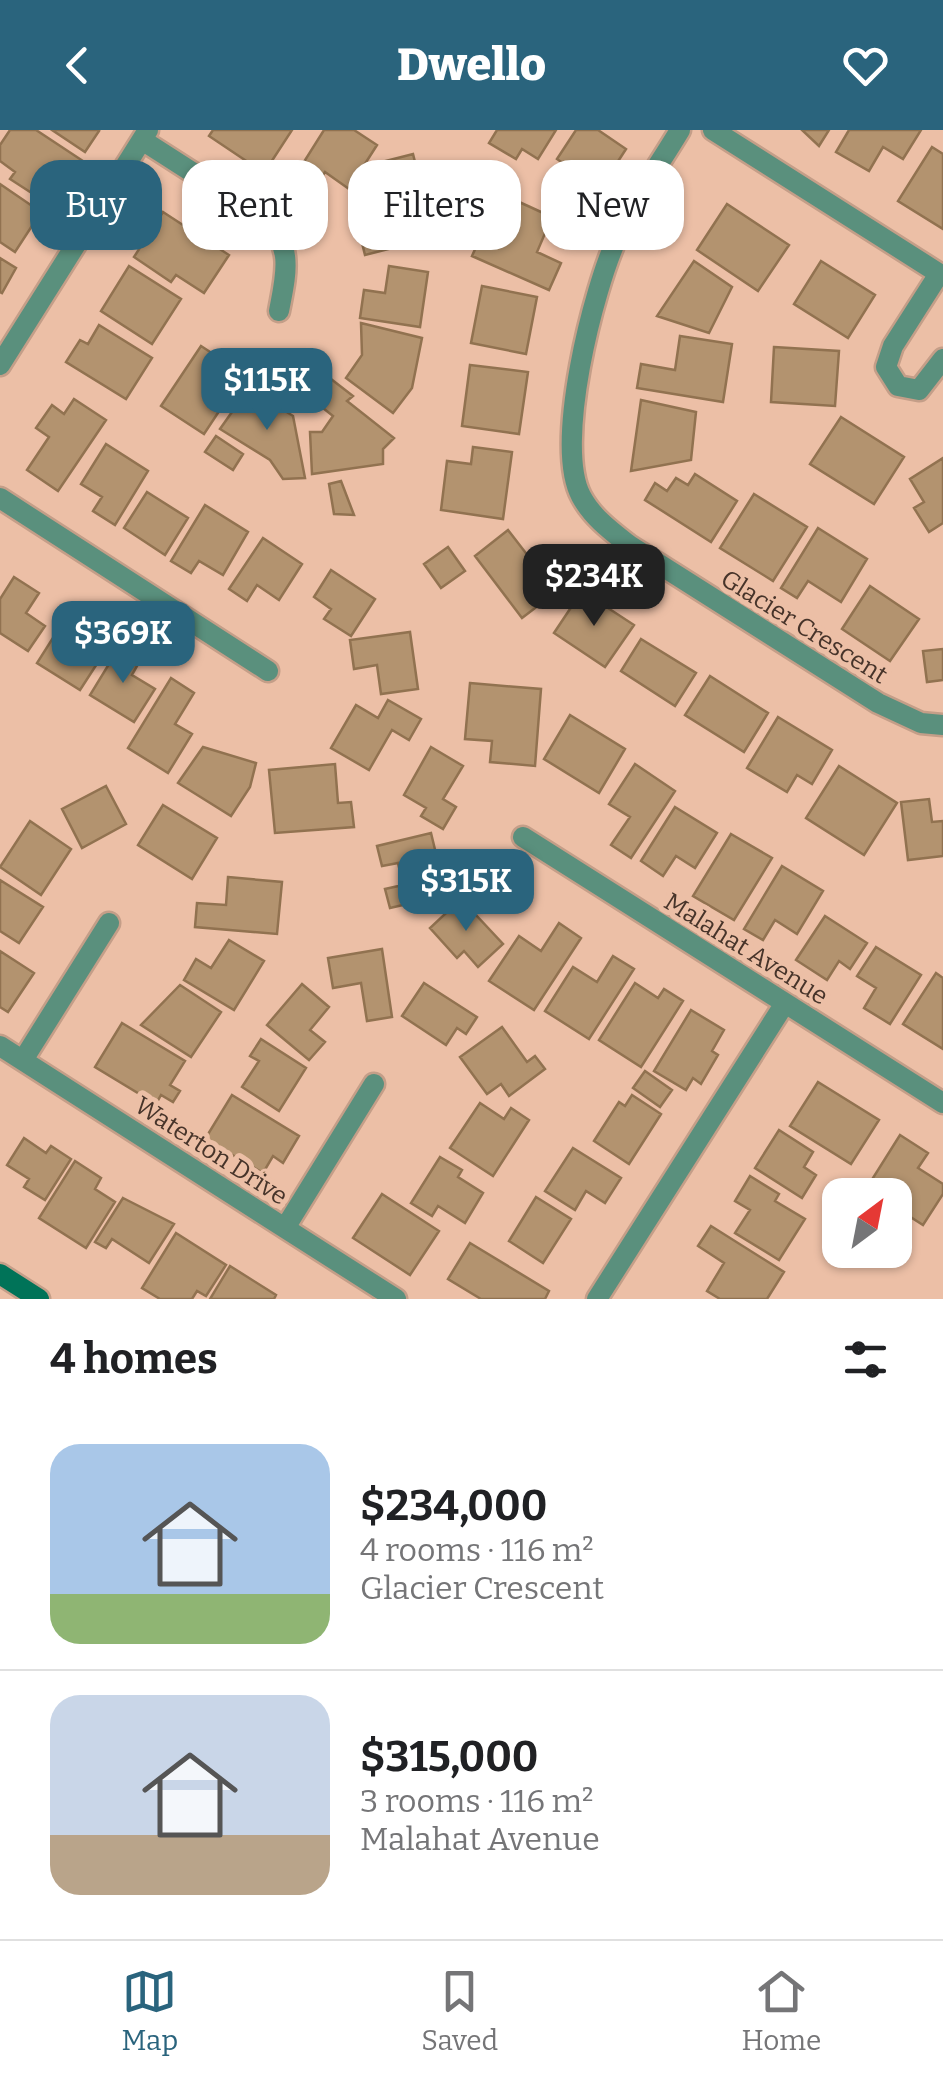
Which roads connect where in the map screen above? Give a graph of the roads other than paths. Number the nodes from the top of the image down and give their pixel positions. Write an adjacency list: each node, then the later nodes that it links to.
1 (680, 130): 10 (street, Glacier Crescent)
2 (713, 130): 4 (street)
3 (145, 135): 5 (street); 7 (street)
4 (941, 275): 6 (street)
5 (280, 312)
6 (943, 359)
7 (0, 365)
8 (0, 498): 9 (street)
9 (268, 671)
10 (943, 726)
11 (523, 838): 13 (street, Malahat Avenue)
12 (109, 923): 15 (street)
13 (785, 1003): 17 (street, Malahat Avenue); 22 (street)
14 (0, 1046): 15 (street, Waterton Drive)
15 (23, 1060): 18 (street, Waterton Drive)
16 (374, 1084): 18 (street)
17 (943, 1103)
18 (285, 1228): 21 (street, Waterton Drive)
19 (0, 1274): 20 (main road)
20 (31, 1297)
21 (396, 1299)
22 (598, 1299)

